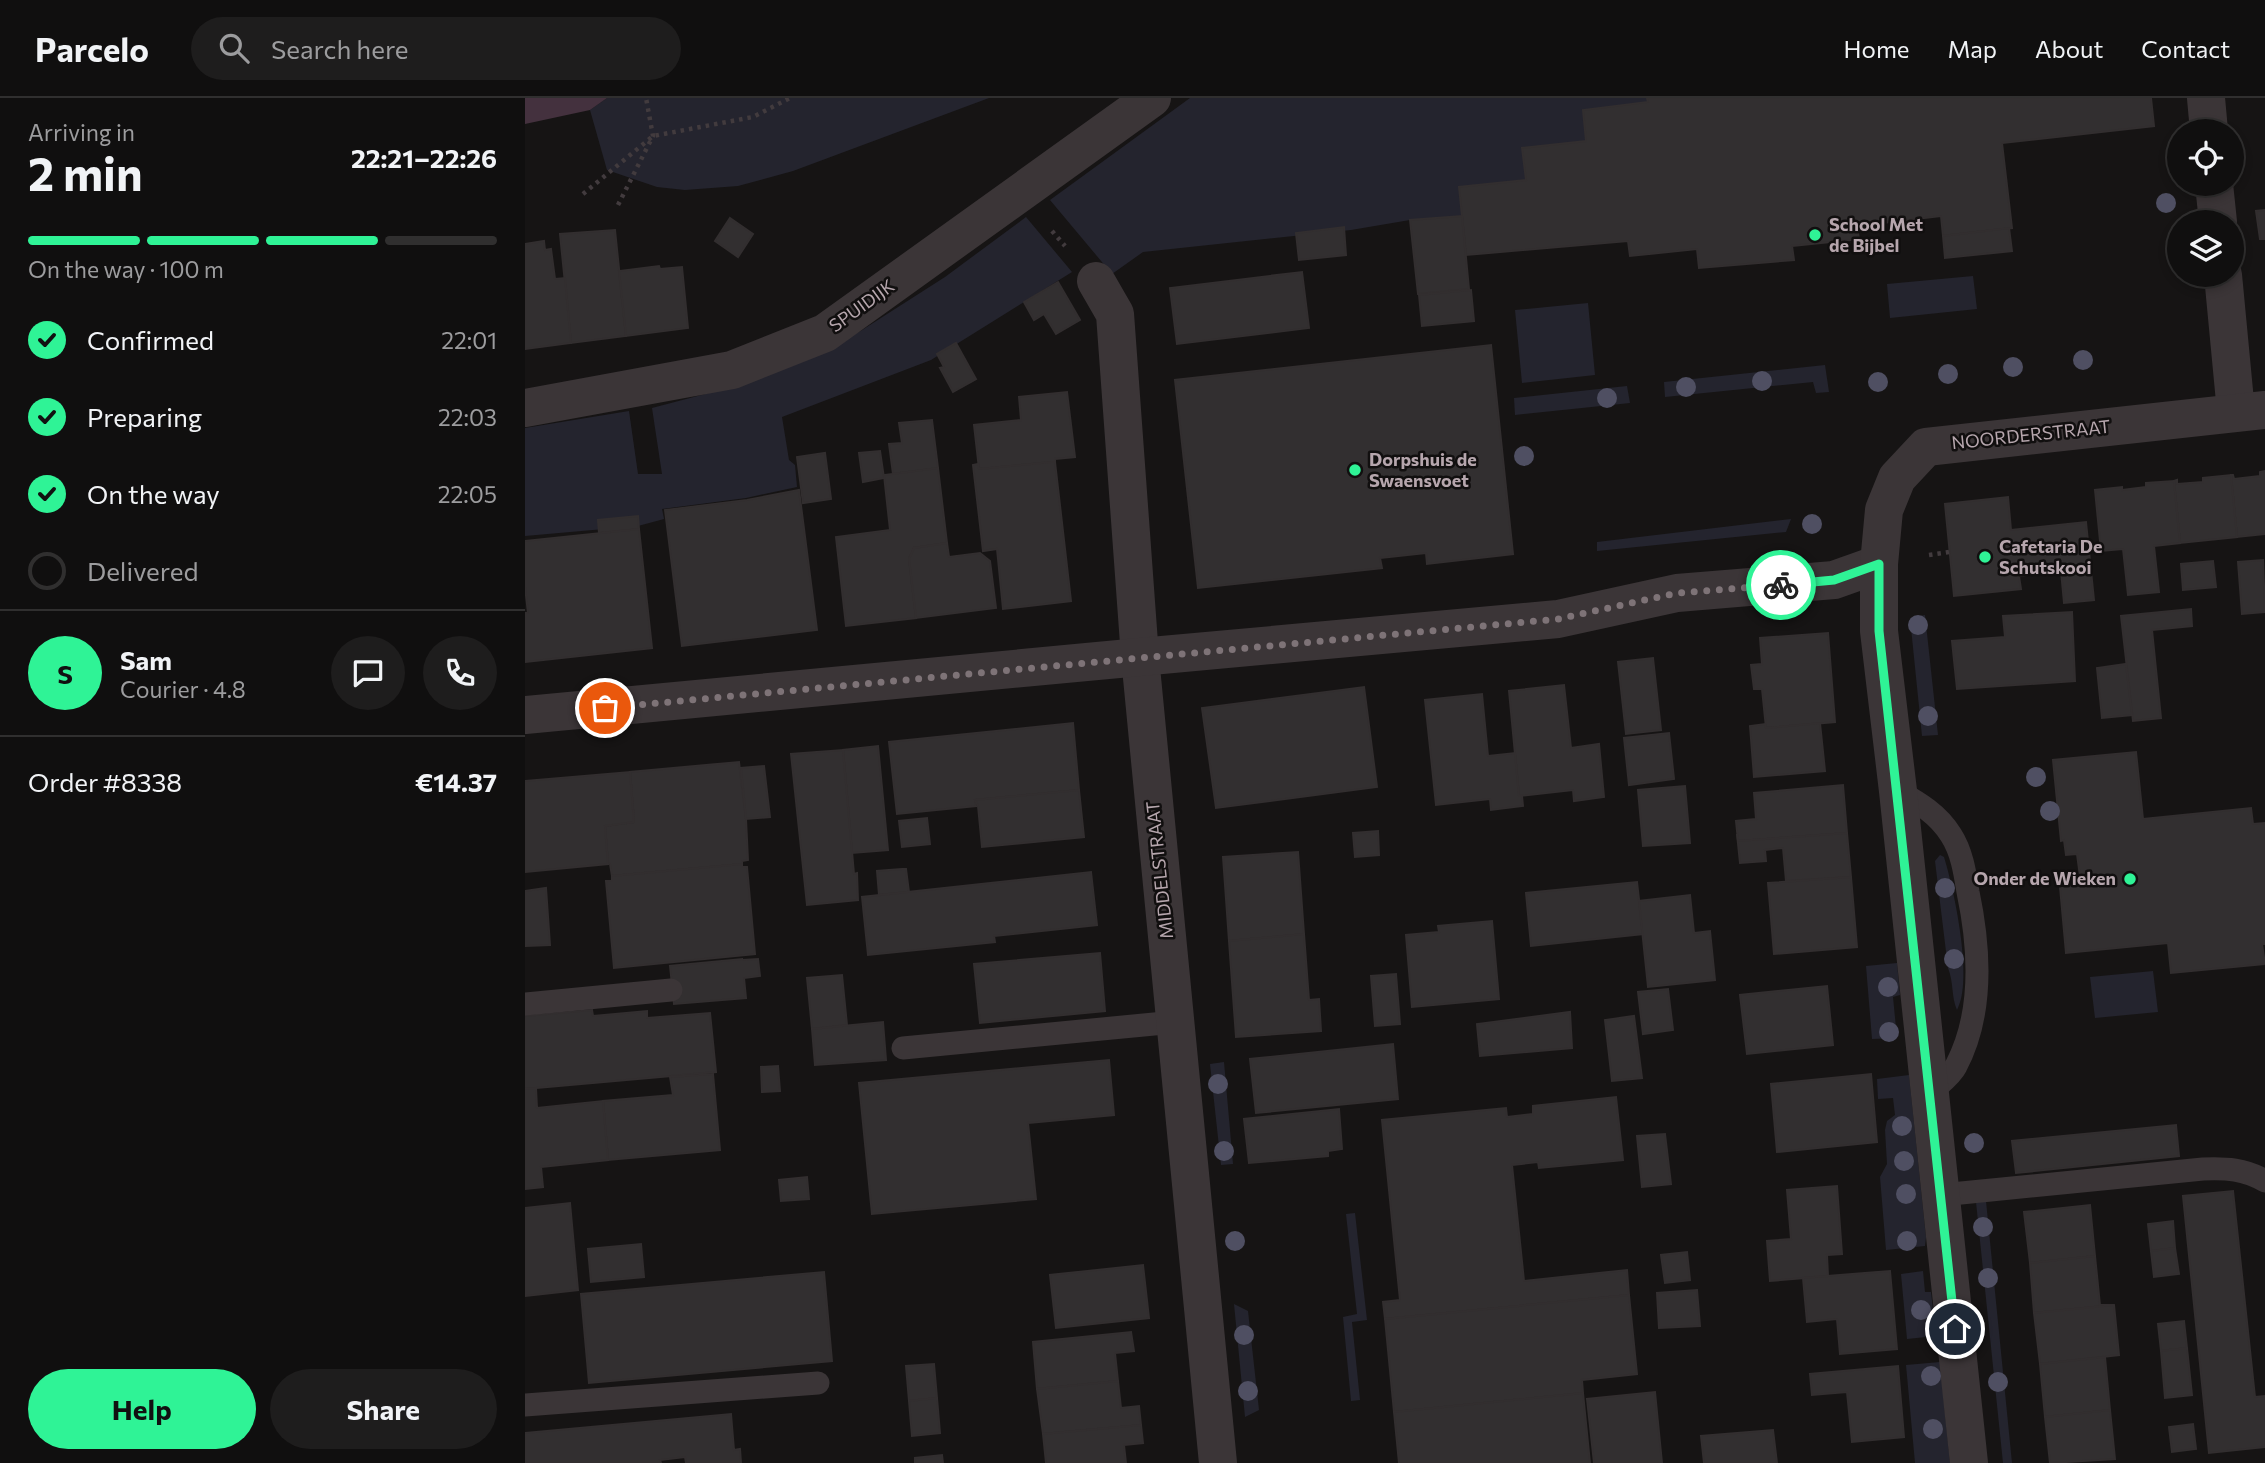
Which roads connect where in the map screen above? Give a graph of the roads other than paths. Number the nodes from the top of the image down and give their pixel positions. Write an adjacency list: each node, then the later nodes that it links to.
1 (1152, 98): 6 (street, SPUIDIJK)
2 (2206, 98): 3 (street)
3 (2209, 119)
4 (1096, 281): 9 (street, MIDDELSTRAAT)
5 (2225, 287): 7 (street)
6 (525, 408)
7 (2251, 411): 8 (street, NOORDERSTRAAT)
8 (1879, 564): 9 (street); 11 (street, NOORDERSTRAAT)
9 (1140, 657): 10 (street); 14 (street, MIDDELSTRAAT)
10 (525, 715)
11 (1898, 791): 16 (street, NOORDERSTRAAT); 16 (lane)
12 (671, 990): 13 (lane)
13 (525, 1003)
14 (1175, 1022): 15 (lane); 21 (street, MIDDELSTRAAT)
15 (903, 1048)
16 (1930, 1093): 18 (street, NOORDERSTRAAT)
17 (2265, 1181): 18 (lane)
18 (1941, 1195): 22 (street, NOORDERSTRAAT)
19 (818, 1382): 20 (lane)
20 (525, 1405)
21 (1218, 1463)
22 (1969, 1463)

